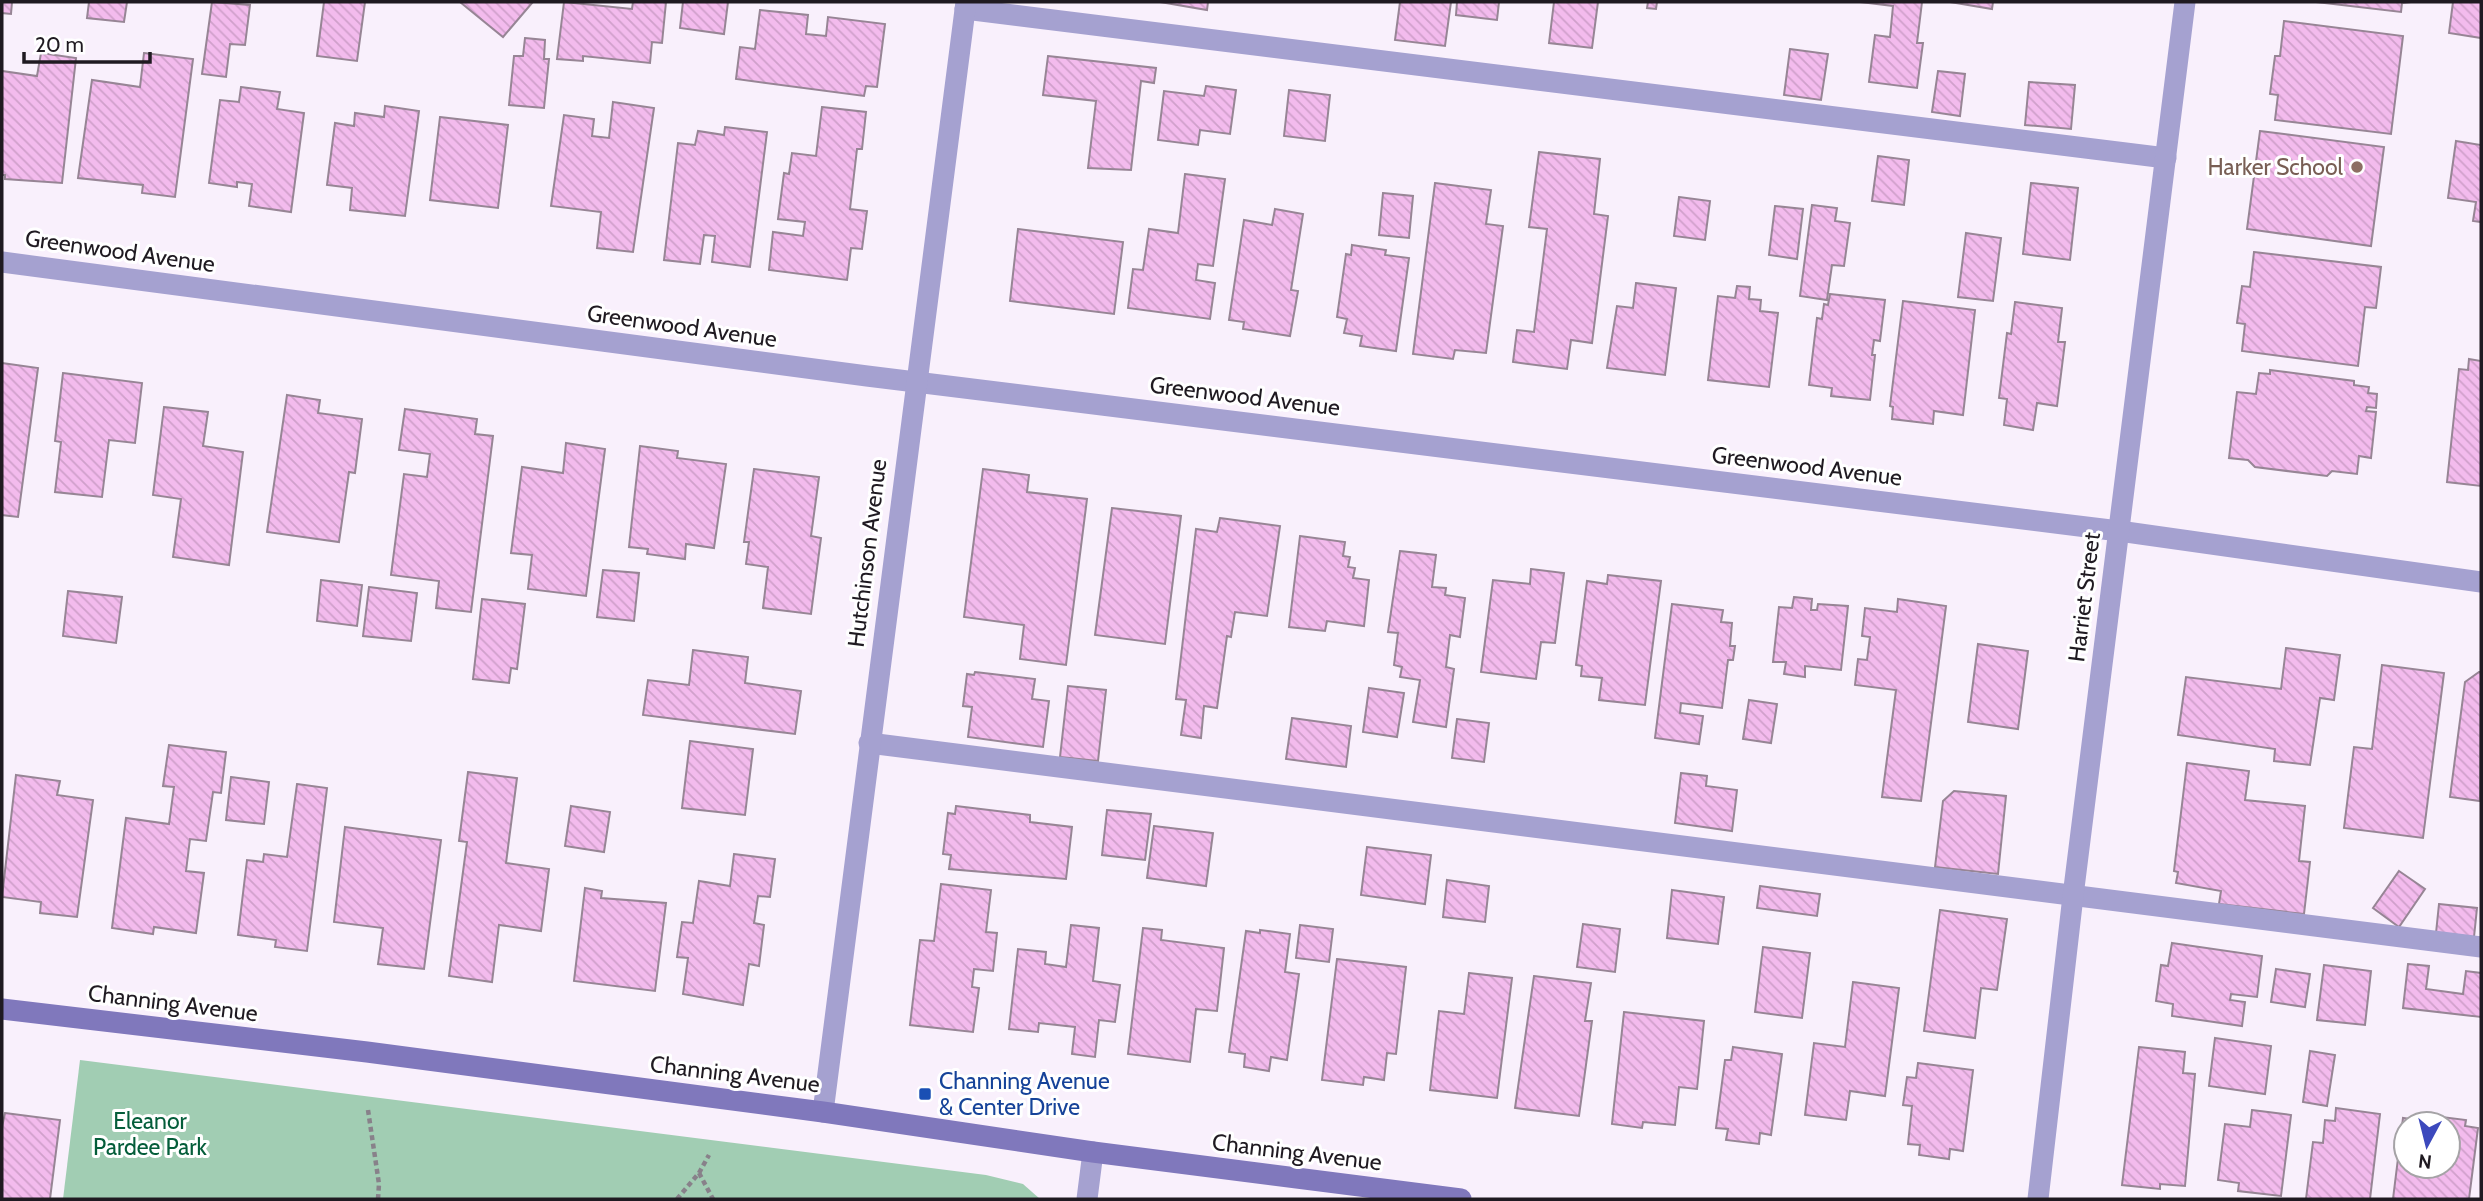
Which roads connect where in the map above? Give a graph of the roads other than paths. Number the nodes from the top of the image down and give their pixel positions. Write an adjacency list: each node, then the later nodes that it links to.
1 (2185, 2): 3 (street, Harriet Street)
2 (965, 6): 3 (street); 5 (street, Hutchinson Avenue)
3 (2166, 158): 6 (street, Harriet Street)
4 (2, 262): 5 (street, Greenwood Avenue)
5 (916, 381): 6 (street, Greenwood Avenue); 8 (street, Hutchinson Avenue)
6 (2119, 531): 7 (street, Greenwood Avenue); 9 (street, Harriet Street)
7 (2481, 582)
8 (869, 743): 9 (street); 12 (street, Hutchinson Avenue)
9 (2073, 896): 10 (street); 16 (street, Harriet Street)
10 (2481, 947)
11 (2, 1009): 12 (street, Channing Avenue)
12 (822, 1112): 13 (street, Channing Avenue)
13 (1093, 1152): 14 (street); 15 (street, Channing Avenue)
14 (1087, 1199)
15 (1461, 1199)
16 (2038, 1199)

